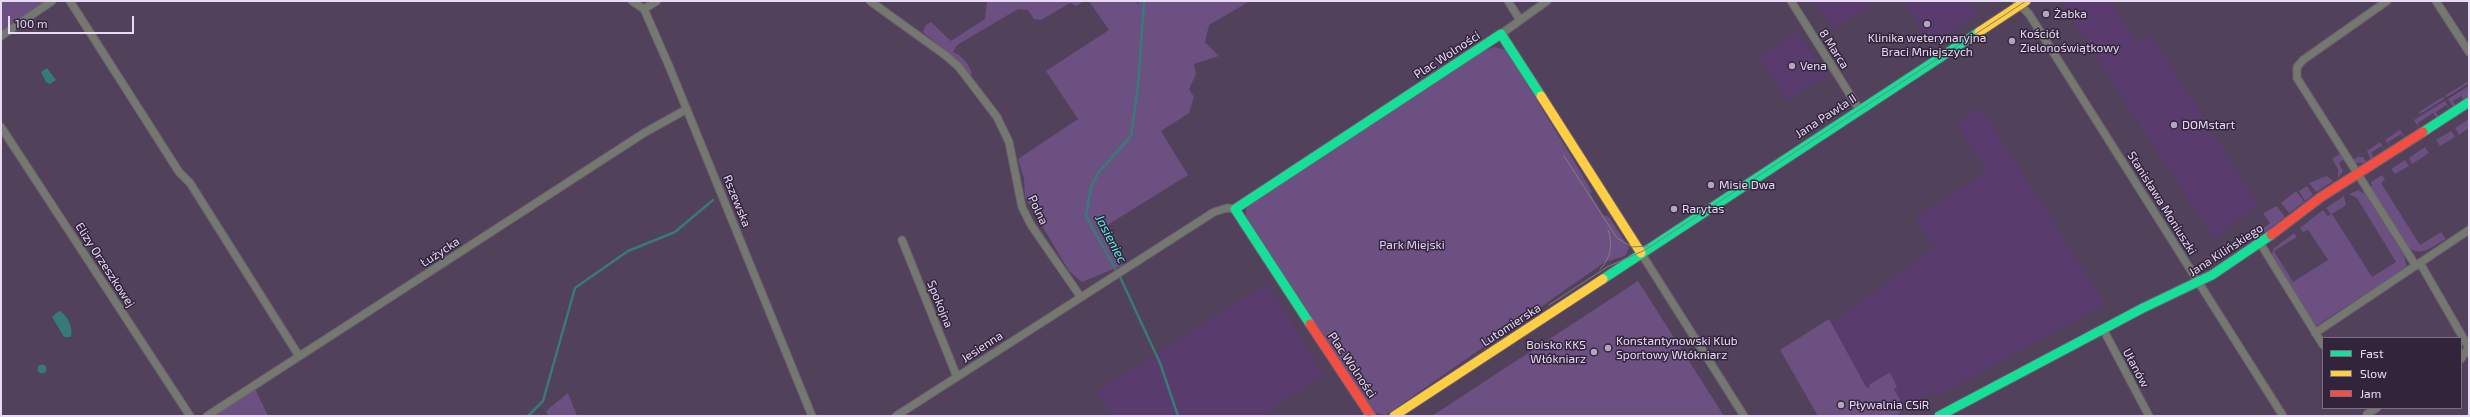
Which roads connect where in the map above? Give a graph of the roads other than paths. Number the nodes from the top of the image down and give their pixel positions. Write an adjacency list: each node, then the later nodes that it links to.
1 (52, 1): 15 (street)
2 (70, 1): 35 (street)
3 (632, 1): 12 (street)
4 (657, 1): 12 (street)
5 (870, 1): 29 (street, Polna)
6 (1508, 1): 13 (street)
7 (1547, 1): 13 (street)
8 (1791, 1): 19 (street, 8 Marca)
9 (2387, 1): 21 (street)
10 (2436, 1): 16 (street)
11 (2020, 3): 19 (street, Jana Pawła II); 28 (street, Stanisława Moniuszki)
12 (644, 9): 18 (street, Rszewska)
13 (1520, 20): 14 (street)
14 (1501, 34): 22 (street, Plac Wolności); 26 (street)
15 (1, 36)
16 (2469, 52)
17 (2469, 102): 21 (street, Jana Kilińskiego)
18 (687, 109): 35 (street, Łużycka); 41 (street, Rszewska)
19 (1859, 109): 26 (street, Jana Pawła II)
20 (1, 127): 39 (street, Elizy Orzeszkowej)
21 (2357, 173): 25 (street, Jana Kilińskiego); 27 (street)
22 (1235, 209): 29 (street); 43 (street, Plac Wolności)
23 (2469, 230): 27 (street)
24 (902, 240): 37 (street, Spokojna)
25 (2260, 243): 28 (street, Jana Kilińskiego); 31 (street)
26 (1641, 253): 44 (street, Lutomierska); 45 (street)
27 (2418, 264): 31 (street); 32 (street)
28 (2199, 282): 30 (street, Jana Kilińskiego); 47 (street, Stanisława Moniuszki)
29 (1080, 296): 37 (street, Jesienna)
30 (2103, 329): 38 (street, Ułanów); 46 (street, Jana Kilińskiego)
31 (2316, 333): 33 (street)
32 (2467, 339): 34 (street)
33 (2322, 343)
34 (2469, 348): 36 (street)
35 (299, 356): 40 (street, Łużycka)
36 (2462, 358)
37 (957, 377): 42 (street, Jesienna)
38 (2147, 415)
39 (190, 416)
40 (207, 416)
41 (812, 416)
42 (896, 416)
43 (1371, 416)
44 (1394, 416)
45 (1744, 416)
46 (1939, 416)
47 (2283, 416)

